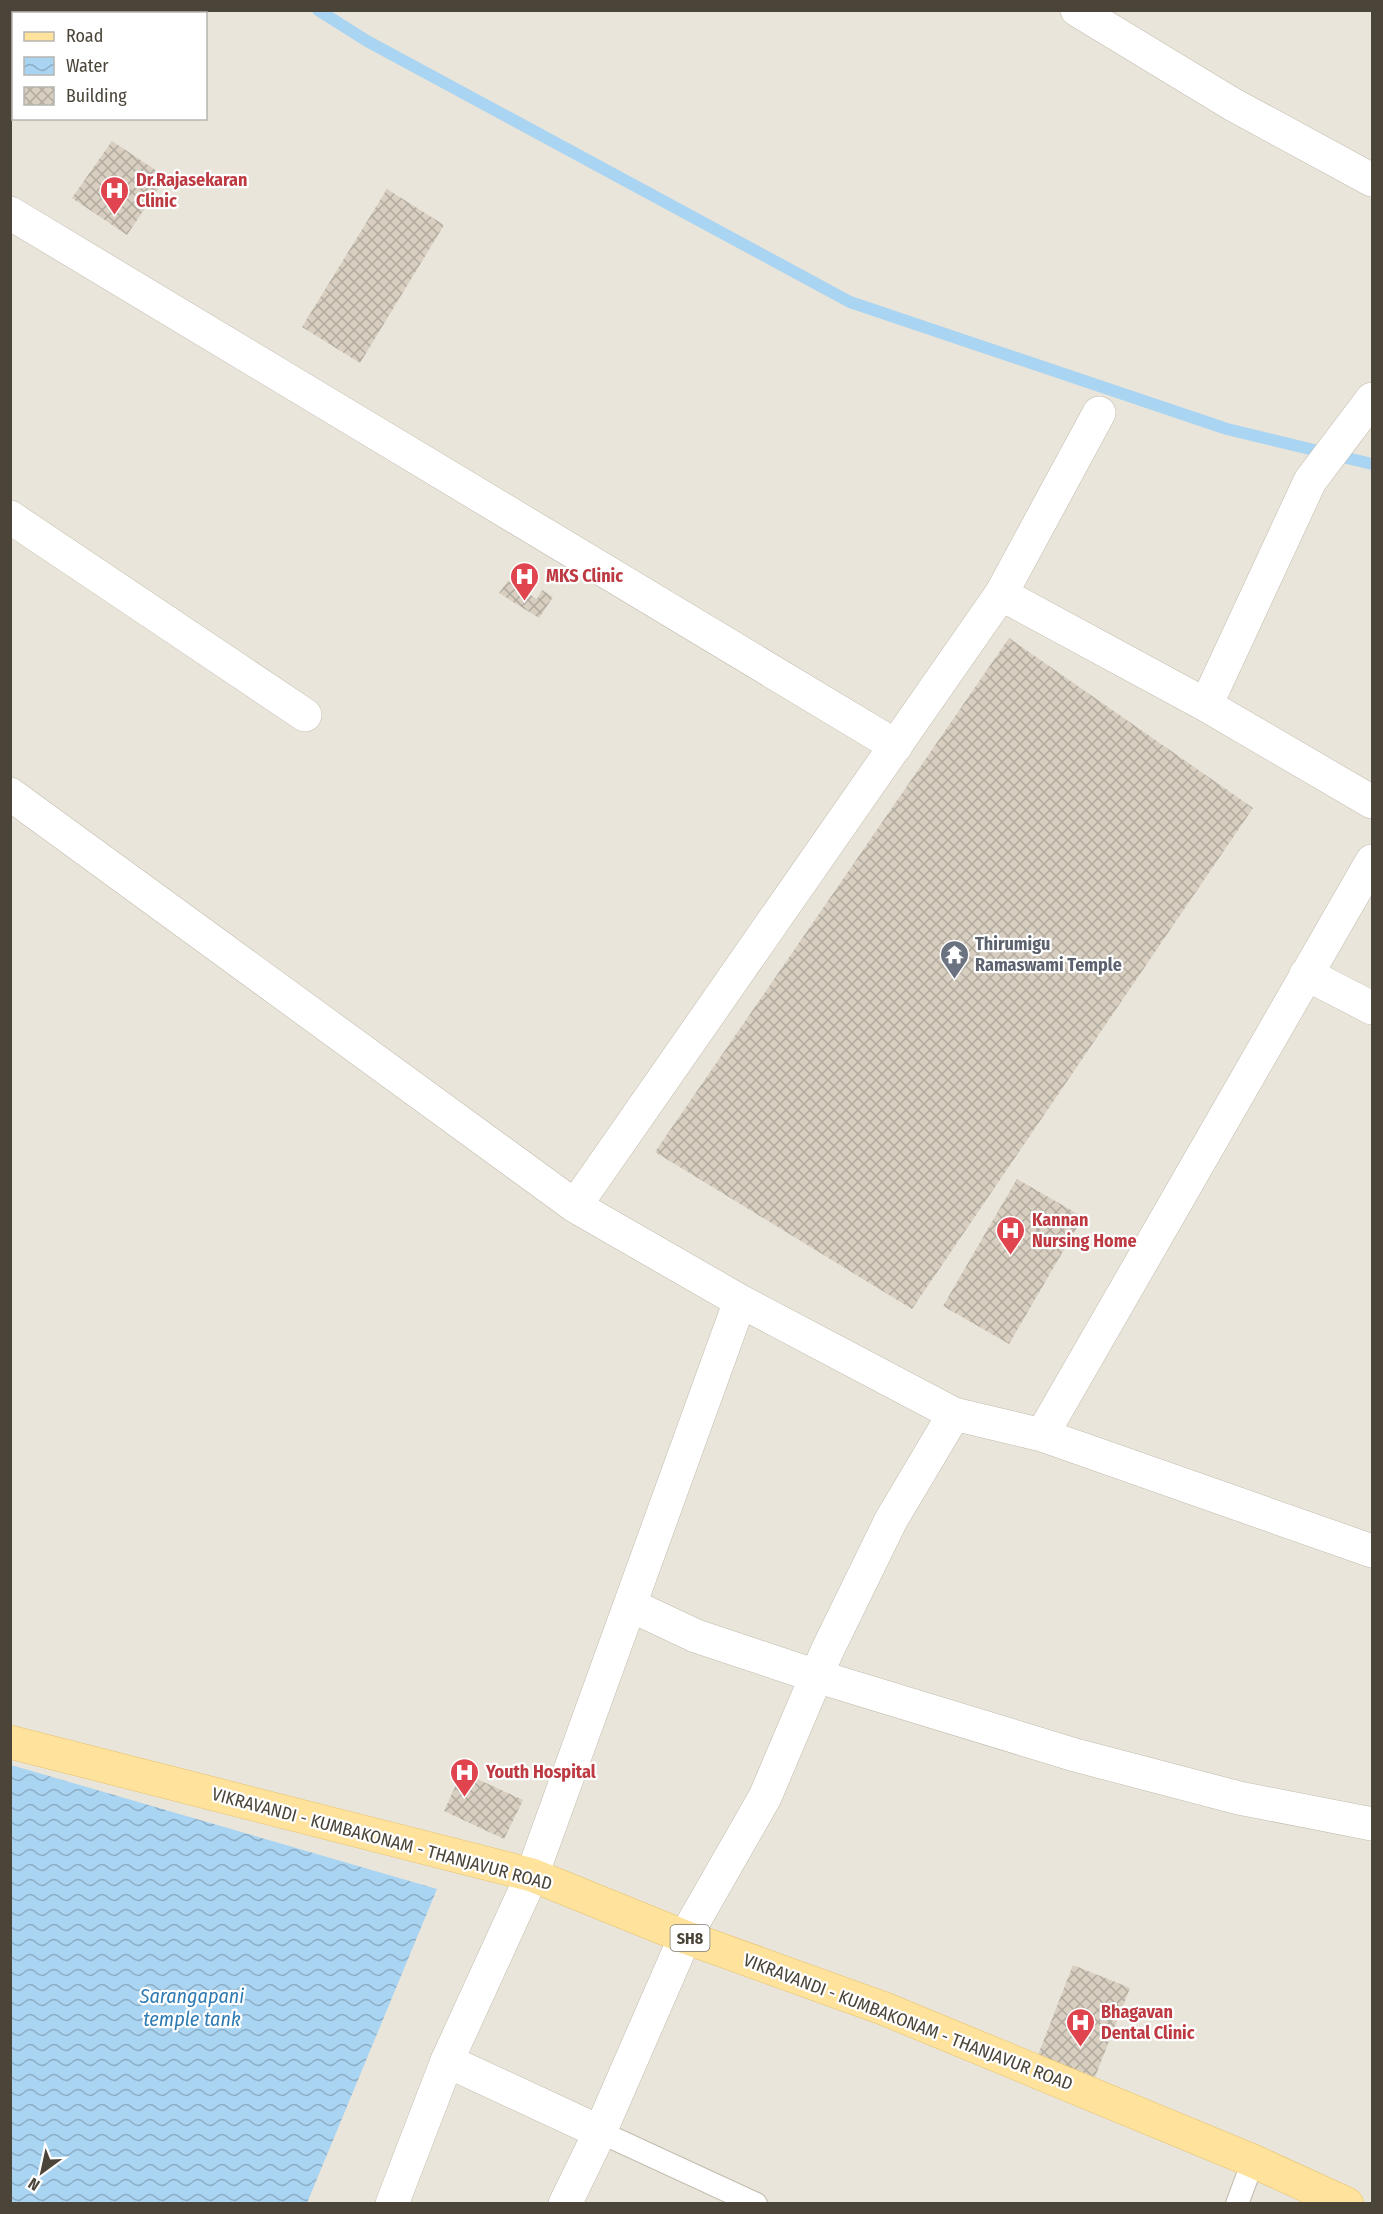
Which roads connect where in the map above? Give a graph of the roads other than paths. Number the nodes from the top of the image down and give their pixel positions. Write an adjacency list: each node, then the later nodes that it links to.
1 (1077, 10): 2 (street)
2 (1372, 180)
3 (10, 213): 10 (street)
4 (1366, 405): 8 (street)
5 (1100, 413): 7 (street)
6 (10, 517): 9 (street)
7 (1001, 594): 8 (street); 10 (street)
8 (1206, 705): 12 (street)
9 (305, 715)
10 (896, 746): 16 (street)
11 (10, 794): 16 (street)
12 (1372, 802)
13 (1372, 861): 14 (street)
14 (1306, 974): 15 (street); 19 (street)
15 (1372, 1008)
16 (575, 1206): 17 (street)
17 (740, 1301): 18 (street); 21 (street)
18 (954, 1414): 19 (street); 22 (street)
19 (1042, 1435): 20 (street)
20 (1372, 1551)
21 (630, 1605): 22 (street); 25 (street)
22 (816, 1676): 24 (street); 26 (street)
23 (10, 1742): 25 (main road, VIKRAVANDI - KUMBAKONAM - THANJAVUR ROAD / SH8)
24 (1372, 1824)
25 (532, 1875): 26 (main road, VIKRAVANDI - KUMBAKONAM - THANJAVUR ROAD / SH8); 27 (street)
26 (685, 1937): 28 (street); 29 (main road, VIKRAVANDI - KUMBAKONAM - THANJAVUR ROAD / SH8)
27 (447, 2061): 28 (street); 30 (street)
28 (600, 2132): 31 (street); 32 (lane)
29 (1253, 2161): 33 (lane); 34 (main road, VIKRAVANDI - KUMBAKONAM - THANJAVUR ROAD / SH8)
30 (392, 2204)
31 (565, 2204)
32 (756, 2204)
33 (1237, 2204)
34 (1347, 2204)

